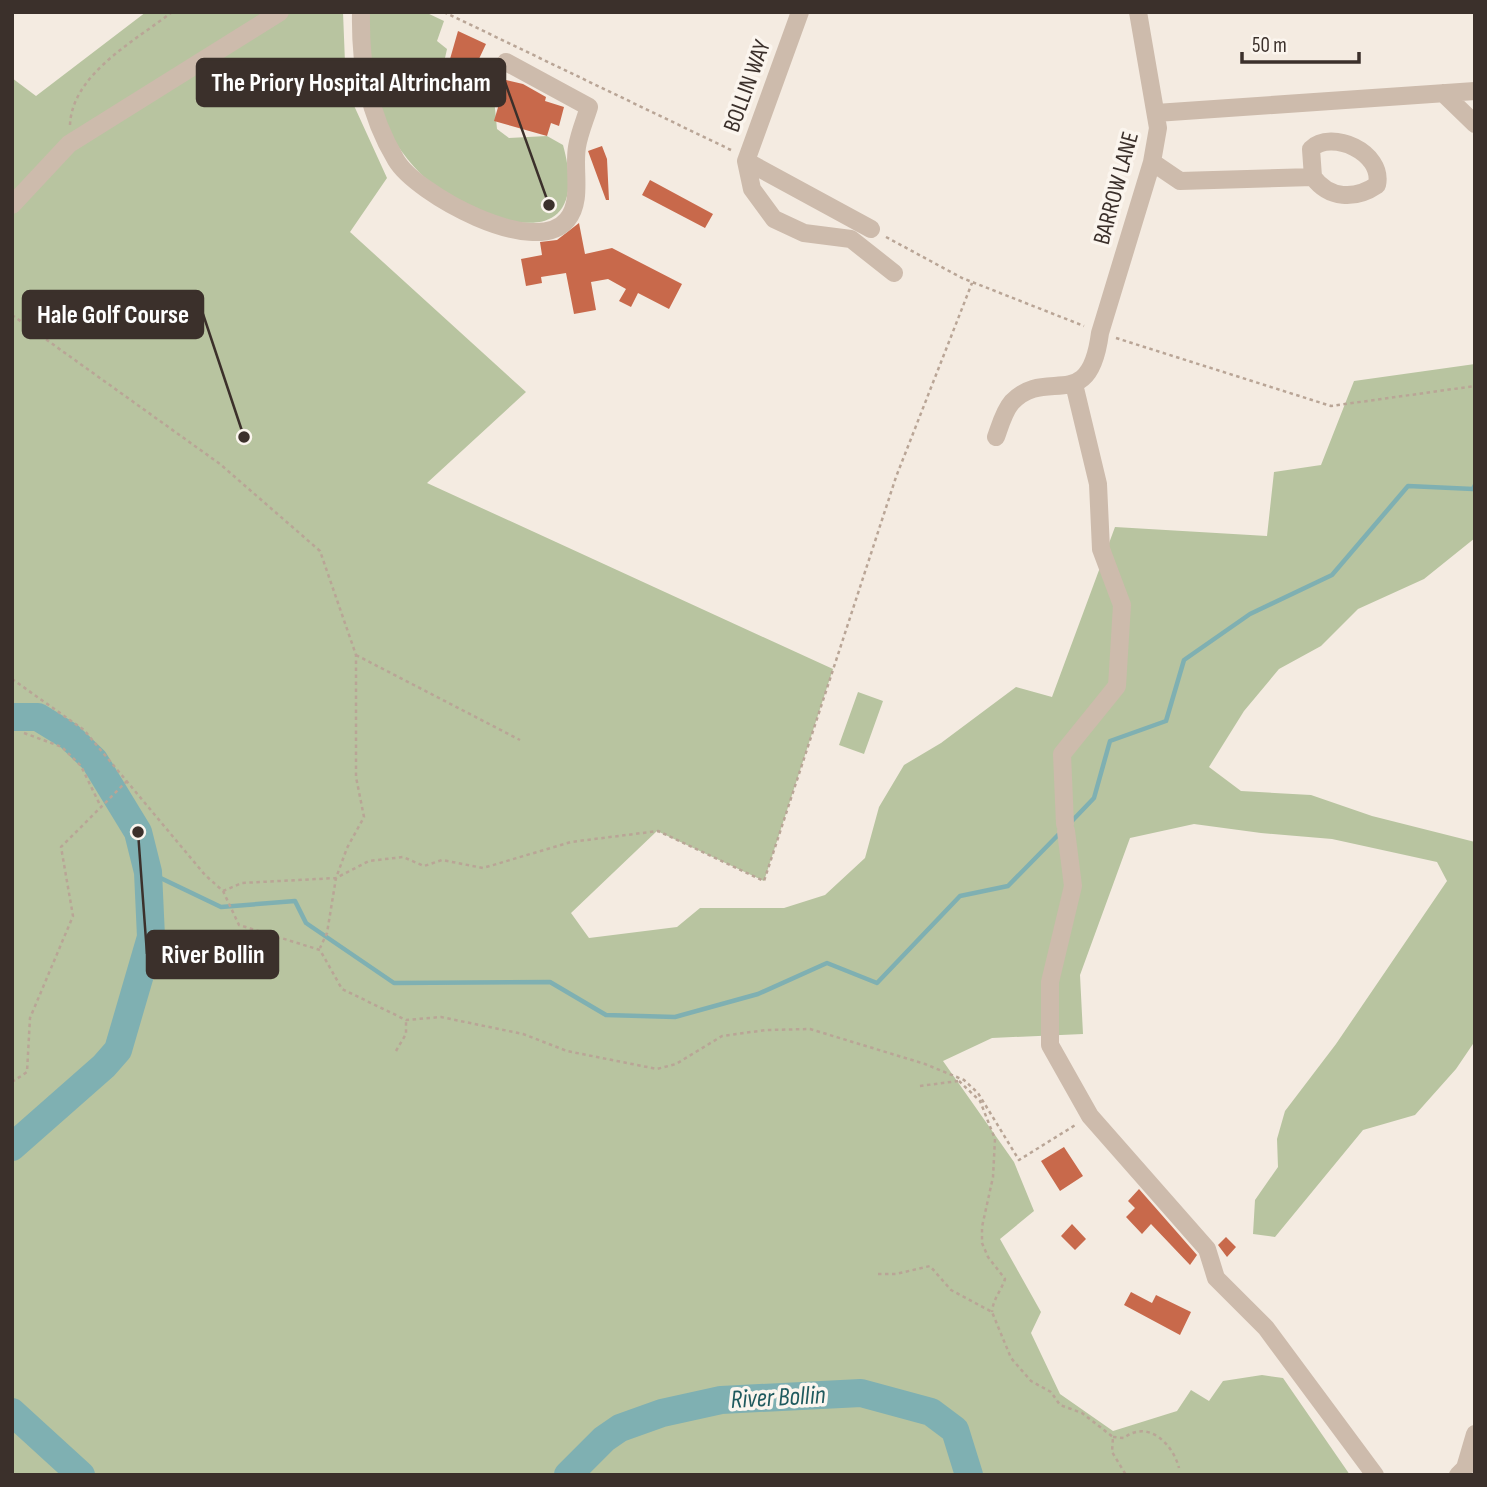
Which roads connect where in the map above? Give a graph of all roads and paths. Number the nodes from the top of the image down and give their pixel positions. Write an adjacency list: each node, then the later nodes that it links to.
1 (172, 12): 12 (path)
2 (280, 12): 12 (street)
3 (361, 12): 7 (street)
4 (444, 12): 13 (path)
5 (800, 12): 13 (street, BOLLIN WAY)
6 (1138, 12): 10 (street, BARROW LANE)
7 (506, 62)
8 (1475, 91): 9 (street)
9 (1443, 93): 10 (street); 11 (street)
10 (1156, 113): 14 (street, BARROW LANE)
11 (1475, 124)
12 (69, 144): 16 (street)
13 (746, 159): 17 (street, BOLLIN WAY); 18 (street)
14 (1152, 162): 15 (street); 21 (street, BARROW LANE)
15 (1313, 177)
16 (12, 205)
17 (871, 229): 19 (path)
18 (894, 273)
19 (972, 283): 21 (path); 31 (path)
20 (12, 315): 25 (path)
21 (1100, 333): 22 (street, BARROW LANE); 23 (path)
22 (1074, 384): 24 (street); 40 (street)
23 (1475, 386)
24 (996, 437)
25 (356, 655): 28 (path); 31 (path)
26 (12, 679): 29 (path)
27 (24, 733): 30 (path)
28 (520, 740)
29 (128, 781): 30 (path); 32 (path)
30 (101, 807): 38 (path)
31 (337, 878): 32 (path); 33 (path)
32 (223, 891): 33 (path)
33 (320, 950): 34 (path)
34 (406, 1020): 35 (path); 36 (path)
35 (396, 1051)
36 (964, 1080): 37 (path); 40 (path)
37 (959, 1081): 39 (path); 42 (path)
38 (12, 1082)
39 (920, 1086)
40 (1090, 1116): 47 (street)
41 (878, 1274): 42 (path)
42 (992, 1312): 44 (path)
43 (1475, 1434): 48 (street)
44 (1113, 1437): 45 (path); 46 (path)
45 (1179, 1468)
46 (1126, 1475)
47 (1375, 1475)
48 (1458, 1475)

